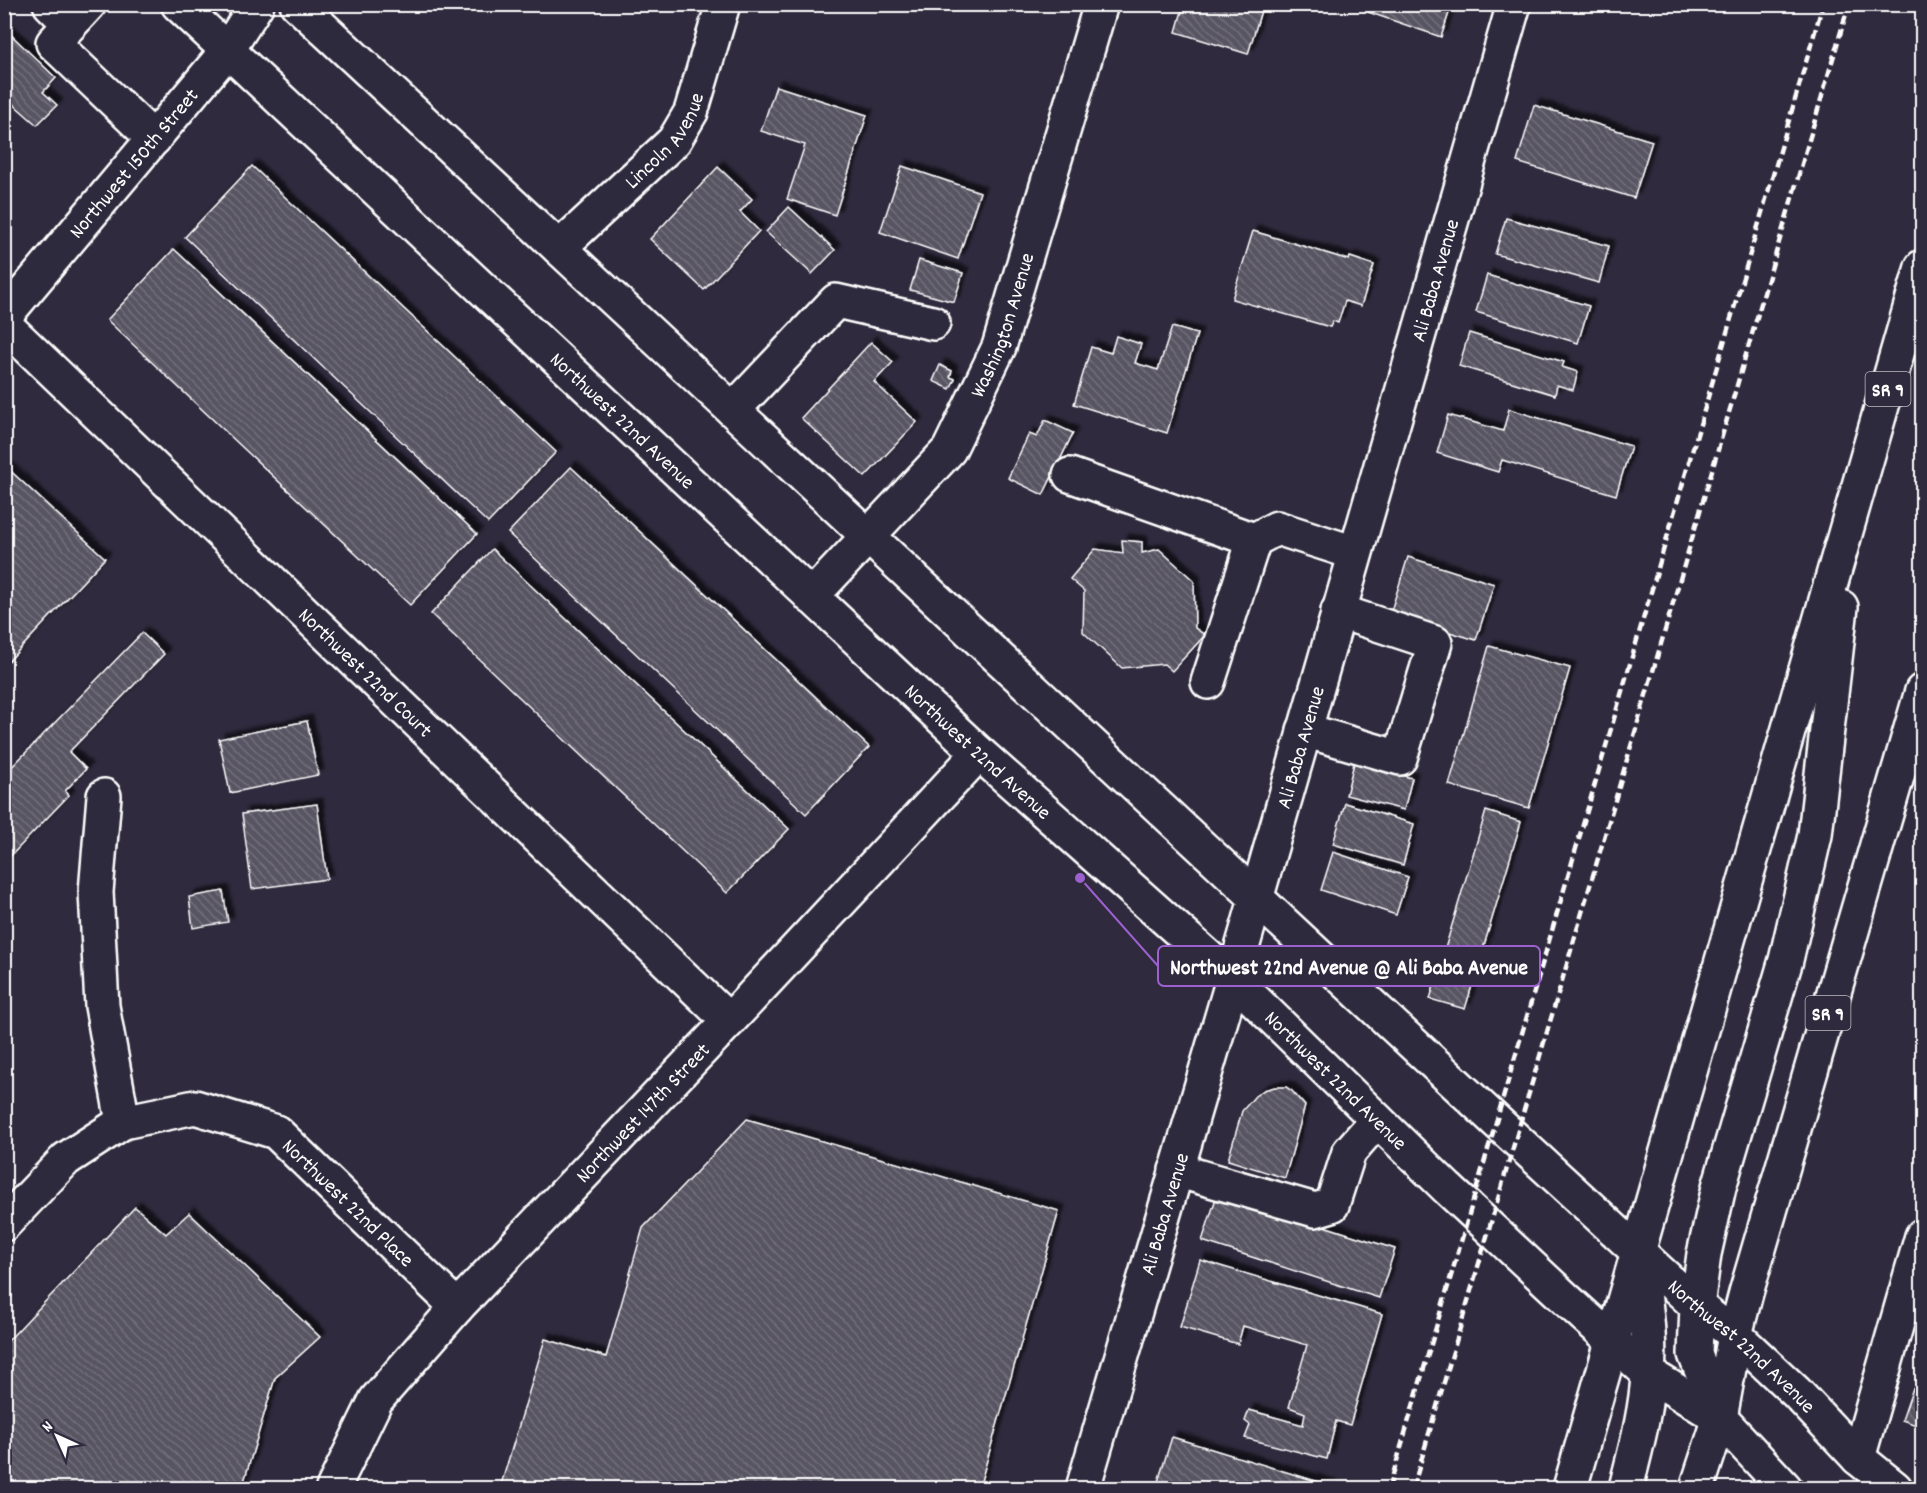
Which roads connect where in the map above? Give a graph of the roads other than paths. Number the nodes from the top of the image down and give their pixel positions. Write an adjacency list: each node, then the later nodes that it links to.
1 (178, 4): 8 (main road, Northwest 22nd Avenue)
2 (256, 4): 8 (main road, Northwest 150th Street)
3 (297, 4): 10 (main road, Northwest 22nd Avenue)
4 (723, 4): 10 (main road, Lincoln Avenue)
5 (1101, 4): 18 (main road, Washington Avenue)
6 (1514, 4): 20 (main road, Ali Baba Avenue)
7 (70, 11): 9 (main road)
8 (227, 51): 9 (main road, Northwest 150th Street); 21 (main road, Northwest 22nd Avenue)
9 (154, 139): 12 (main road, Northwest 150th Street)
10 (558, 248): 15 (main road, Northwest 22nd Avenue)
11 (1923, 267): 17 (main road, SR 9)
12 (4, 317)
13 (933, 323): 15 (main road)
14 (4, 324): 30 (main road, Northwest 22nd Court)
15 (733, 410): 18 (main road, Northwest 22nd Avenue)
16 (1070, 475): 19 (main road)
17 (1853, 510): 36 (main road, SR 9); 37 (main road)
18 (868, 536): 21 (main road, Washington Avenue); 28 (main road, Northwest 22nd Avenue)
19 (1254, 540): 20 (main road); 23 (main road)
20 (1355, 553): 22 (main road, Ali Baba Avenue)
21 (812, 597): 26 (main road, Northwest 22nd Avenue)
22 (1338, 611): 25 (main road, Ali Baba Avenue); 25 (main road)
23 (1208, 682)
24 (1923, 691): 40 (main road, SR 9)
25 (1304, 730): 28 (main road, Ali Baba Avenue)
26 (979, 753): 29 (main road, Northwest 22nd Avenue); 30 (main road, Northwest 147th Street)
27 (104, 796): 32 (main road)
28 (1256, 896): 29 (main road, Ali Baba Avenue); 36 (main road, Northwest 22nd Avenue)
29 (1233, 979): 31 (main road, Northwest 22nd Avenue); 33 (main road, Ali Baba Avenue)
30 (729, 1020): 39 (main road, Northwest 147th Street)
31 (1377, 1120): 33 (main road); 41 (main road, Northwest 22nd Avenue)
32 (123, 1122): 34 (main road); 39 (main road, Northwest 22nd Place)
33 (1176, 1170): 46 (main road, Ali Baba Avenue)
34 (4, 1224)
35 (1923, 1236): 38 (main road)
36 (1639, 1254): 37 (main road, Northwest 22nd Avenue); 41 (main road, SR 9); 42 (main road)
37 (1697, 1306): 40 (main road, Northwest 22nd Avenue); 43 (main road)
38 (1913, 1306): 44 (main road)
39 (457, 1307): 45 (main road, Northwest 147th Street)
40 (1735, 1335): 43 (main road, SR 9); 44 (main road, Northwest 22nd Avenue)
41 (1614, 1342): 42 (main road, Northwest 22nd Avenue); 47 (main road, SR 9)
42 (1648, 1374): 43 (main road, Northwest 22nd Avenue); 48 (main road)
43 (1720, 1418): 49 (main road, SR 9); 50 (main road, Northwest 22nd Avenue)
44 (1858, 1458): 51 (main road, Northwest 22nd Avenue)
45 (333, 1488)
46 (1083, 1488)
47 (1570, 1488)
48 (1626, 1488)
49 (1697, 1488)
50 (1785, 1488)
51 (1895, 1488)

